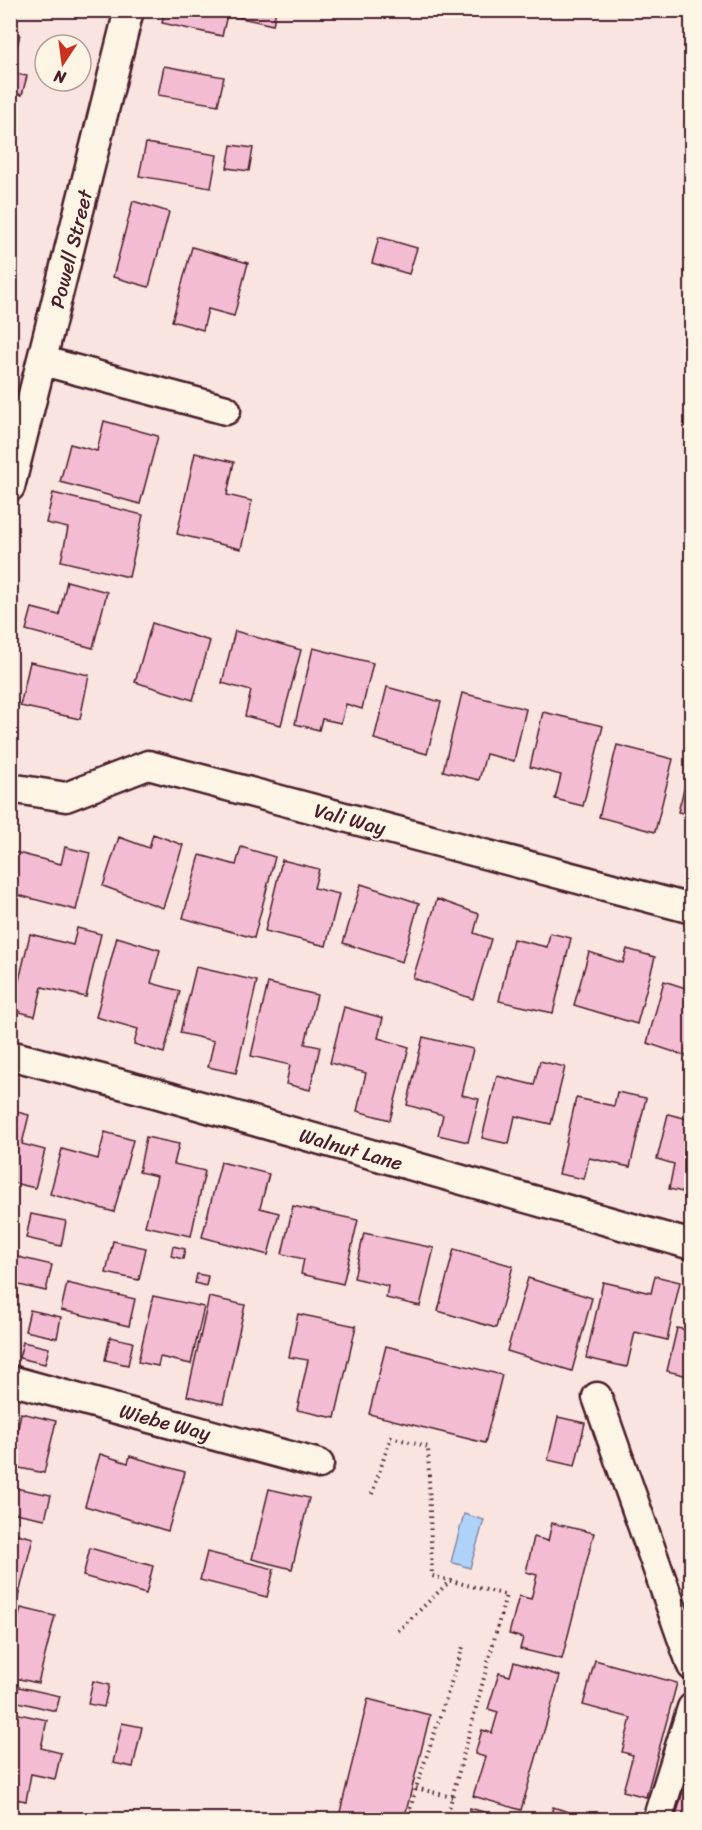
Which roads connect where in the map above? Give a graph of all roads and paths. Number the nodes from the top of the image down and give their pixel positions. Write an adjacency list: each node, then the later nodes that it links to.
1 (129, 10): 2 (street, Powell Street)
2 (43, 361): 3 (street); 4 (street, Powell Street)
3 (226, 410)
4 (10, 487)
5 (10, 788): 6 (street, Vali Way)
6 (692, 909)
7 (10, 1055): 8 (street, Walnut Lane)
8 (692, 1245)
9 (10, 1380): 11 (street, Wiebe Way)
10 (597, 1397): 16 (street)
11 (319, 1464)
12 (372, 1494): 13 (path)
13 (450, 1581): 14 (path); 19 (path)
14 (399, 1631)
15 (463, 1647): 18 (path)
16 (692, 1666)
17 (692, 1708): 22 (street)
18 (416, 1788): 19 (path); 20 (path)
19 (452, 1797): 21 (path)
20 (407, 1820)
21 (446, 1820)
22 (657, 1820)

